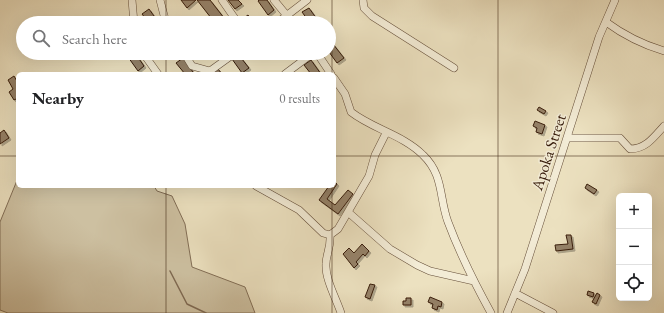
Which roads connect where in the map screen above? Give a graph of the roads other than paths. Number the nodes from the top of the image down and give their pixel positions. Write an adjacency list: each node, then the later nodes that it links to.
1 (132, 0): 8 (street)
2 (160, 0): 9 (street)
3 (222, 0): 10 (street)
4 (274, 0): 11 (street)
5 (307, 0): 11 (street)
6 (363, 0): 19 (street)
7 (615, 0): 12 (street, Apoka Street)
8 (133, 16)
9 (164, 16)
10 (233, 16)
11 (287, 16)
12 (606, 22): 13 (street); 28 (street, Apoka Street)
13 (664, 51)
14 (148, 60): 20 (street)
15 (188, 60): 21 (street)
16 (226, 60): 22 (street)
17 (304, 60): 23 (street)
18 (322, 60): 24 (street)
19 (454, 68)
20 (157, 72)
21 (210, 72)
22 (210, 72)
23 (288, 72)
24 (330, 72)
25 (336, 81): 27 (street)
26 (664, 126): 28 (street)
27 (386, 133): 30 (street); 32 (street)
28 (568, 138): 33 (street, Apoka Street)
29 (260, 188): 31 (street)
30 (348, 212): 31 (street); 32 (street)
31 (330, 236): 34 (street)
32 (474, 281): 35 (street)
33 (515, 293): 36 (street, Apoka Street); 37 (street)
34 (341, 313)
35 (491, 313)
36 (507, 313)
37 (554, 313)

